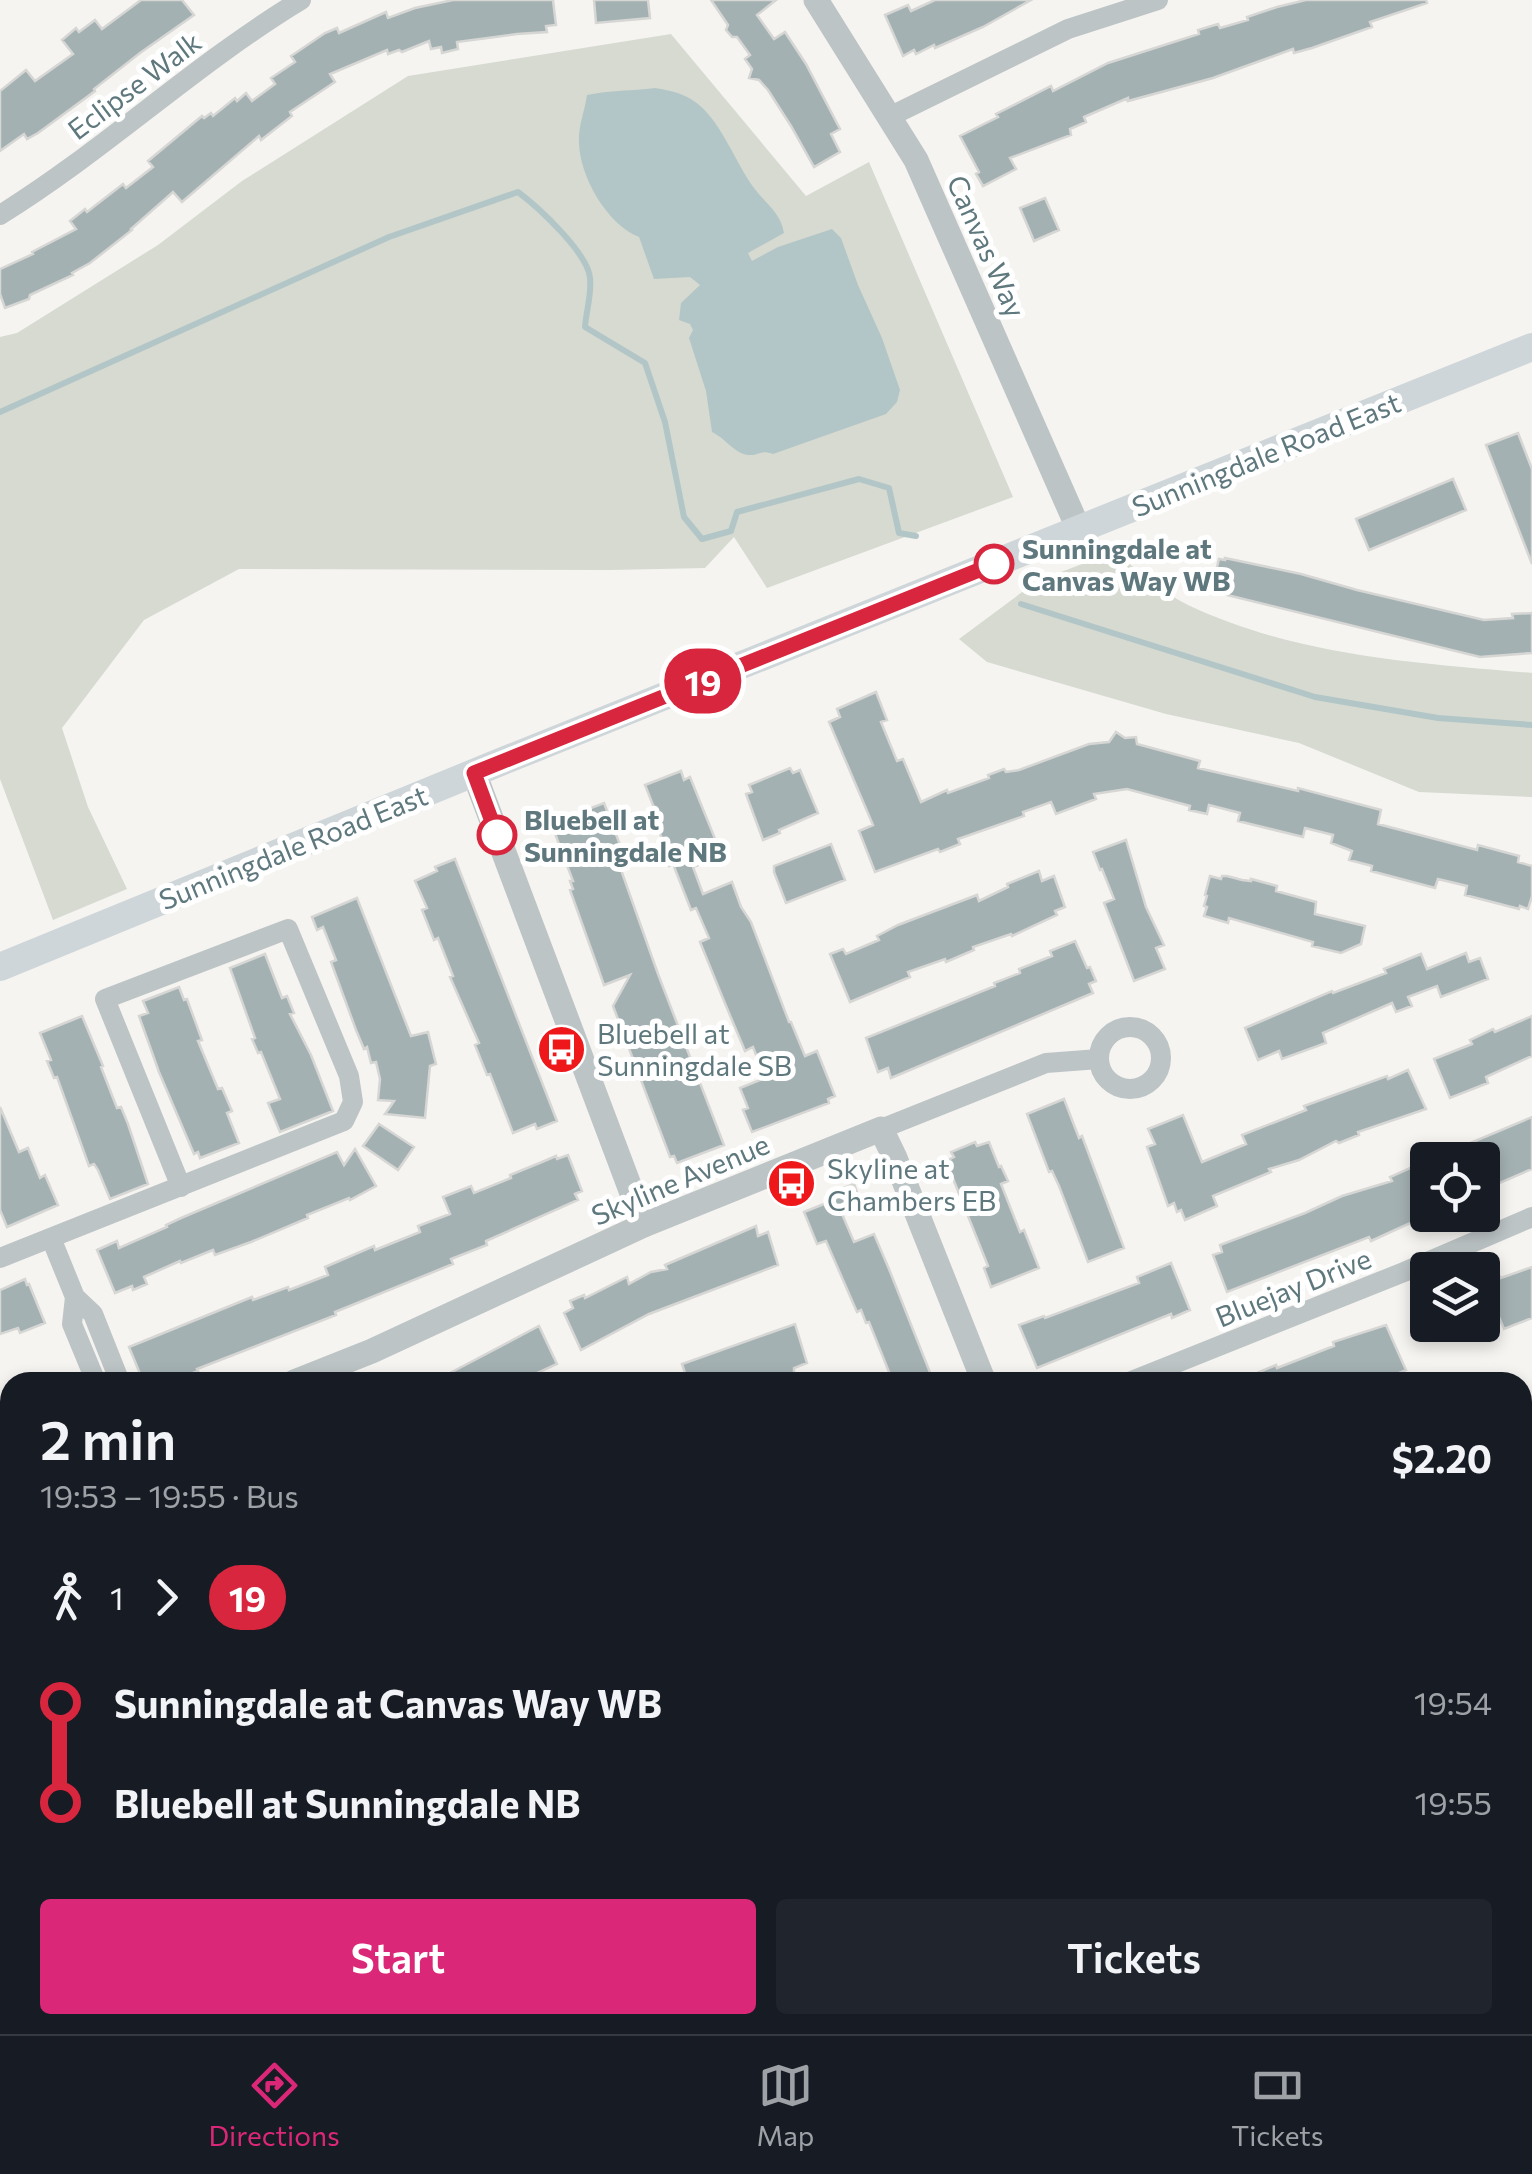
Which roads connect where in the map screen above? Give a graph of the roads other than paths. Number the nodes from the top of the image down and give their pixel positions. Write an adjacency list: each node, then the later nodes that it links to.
1 (300, 0): 5 (street, Eclipse Walk)
2 (816, 0): 4 (street, Canvas Way)
3 (1158, 0): 4 (street)
4 (889, 117): 7 (street, Canvas Way)
5 (0, 215)
6 (1532, 347): 7 (main road, Sunningdale Road East)
7 (1079, 530): 8 (main road, Sunningdale Road East)
8 (474, 773): 9 (main road, Sunningdale Road East); 14 (street)
9 (0, 967)
10 (1099, 1059): 11 (street, Skyline Avenue)
11 (880, 1129): 14 (street, Skyline Avenue); 21 (street)
12 (181, 1186): 12 (street); 15 (street)
13 (1532, 1217): 22 (street, Bluejay Drive)
14 (644, 1225): 20 (street, Skyline Avenue)
15 (51, 1238): 16 (street); 17 (street)
16 (0, 1258)
17 (75, 1297): 18 (street); 19 (street)
18 (92, 1372)
19 (116, 1372)
20 (318, 1372)
21 (980, 1372)
22 (1154, 1372)

